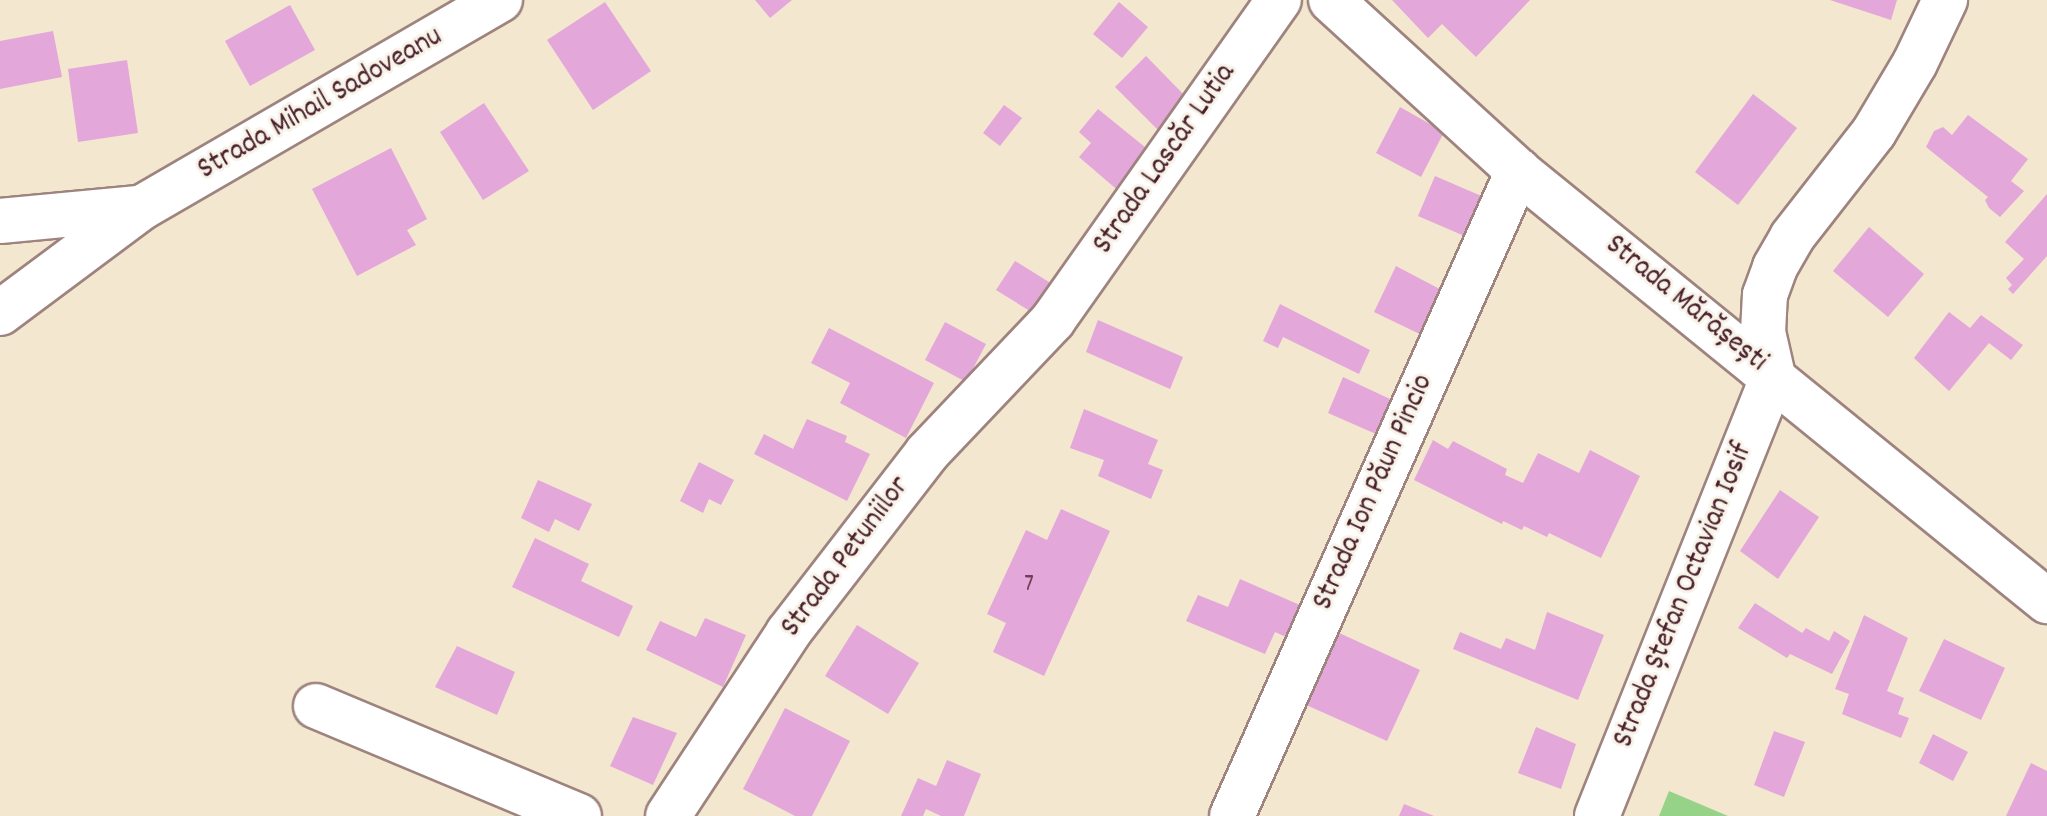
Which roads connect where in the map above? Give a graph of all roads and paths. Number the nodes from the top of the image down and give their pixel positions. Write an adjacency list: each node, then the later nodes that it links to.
1 (500, 0): 6 (street, Strada Mihail Sadoveanu)
2 (1279, 0): 9 (street, Strada Lascăr Lutia)
3 (1331, 0): 5 (street, Strada Mărășești)
4 (1945, 0): 10 (street)
5 (1518, 171): 10 (street, Strada Mărășești); 15 (street, Strada Ion Păun Pincio)
6 (141, 208): 7 (street, Strada Mihail Sadoveanu); 8 (street, Strada Mihail Sadoveanu)
7 (0, 221)
8 (0, 313)
9 (1053, 320): 14 (street, Strada Petuniilor)
10 (1773, 376): 11 (street, Strada Mărășești); 16 (street, Strada Ștefan Octavian Iosif)
11 (2047, 601)
12 (316, 706): 13 (street)
13 (579, 816)
14 (668, 816)
15 (1232, 816)
16 (1597, 816)

